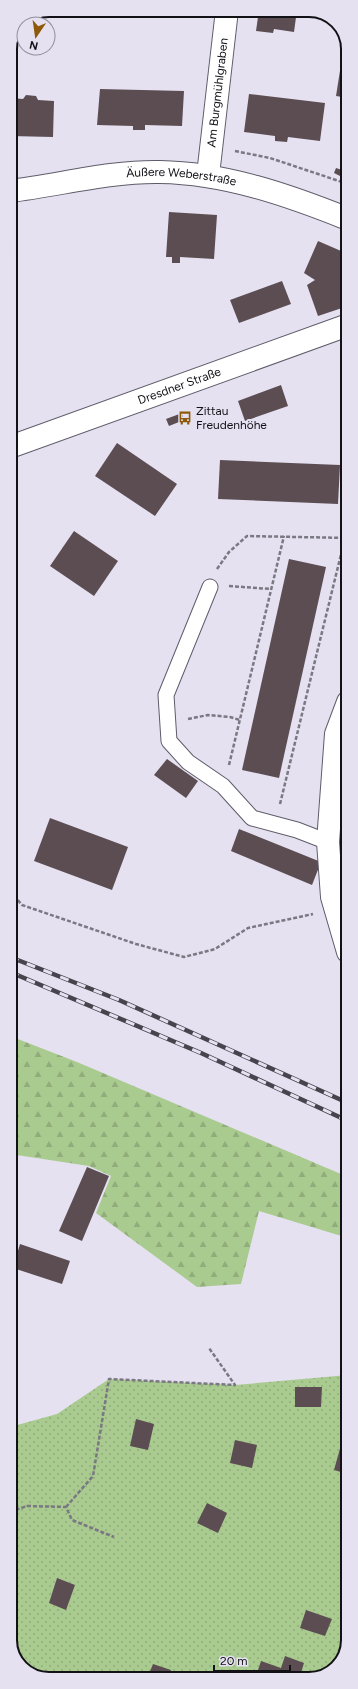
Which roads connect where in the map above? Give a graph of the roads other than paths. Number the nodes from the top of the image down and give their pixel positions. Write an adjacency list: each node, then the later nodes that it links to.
1 (226, 17): 2 (main road, Am Burgmühlgraben)
2 (208, 175): 3 (main road, Äußere Weberstraße); 4 (main road, Äußere Weberstraße)
3 (17, 190)
4 (341, 216)
5 (341, 328): 6 (main road, Dresdner Straße)
6 (17, 444)
7 (210, 587): 9 (lane)
8 (341, 721): 9 (main road)
9 (328, 842): 10 (main road)
10 (341, 928)

